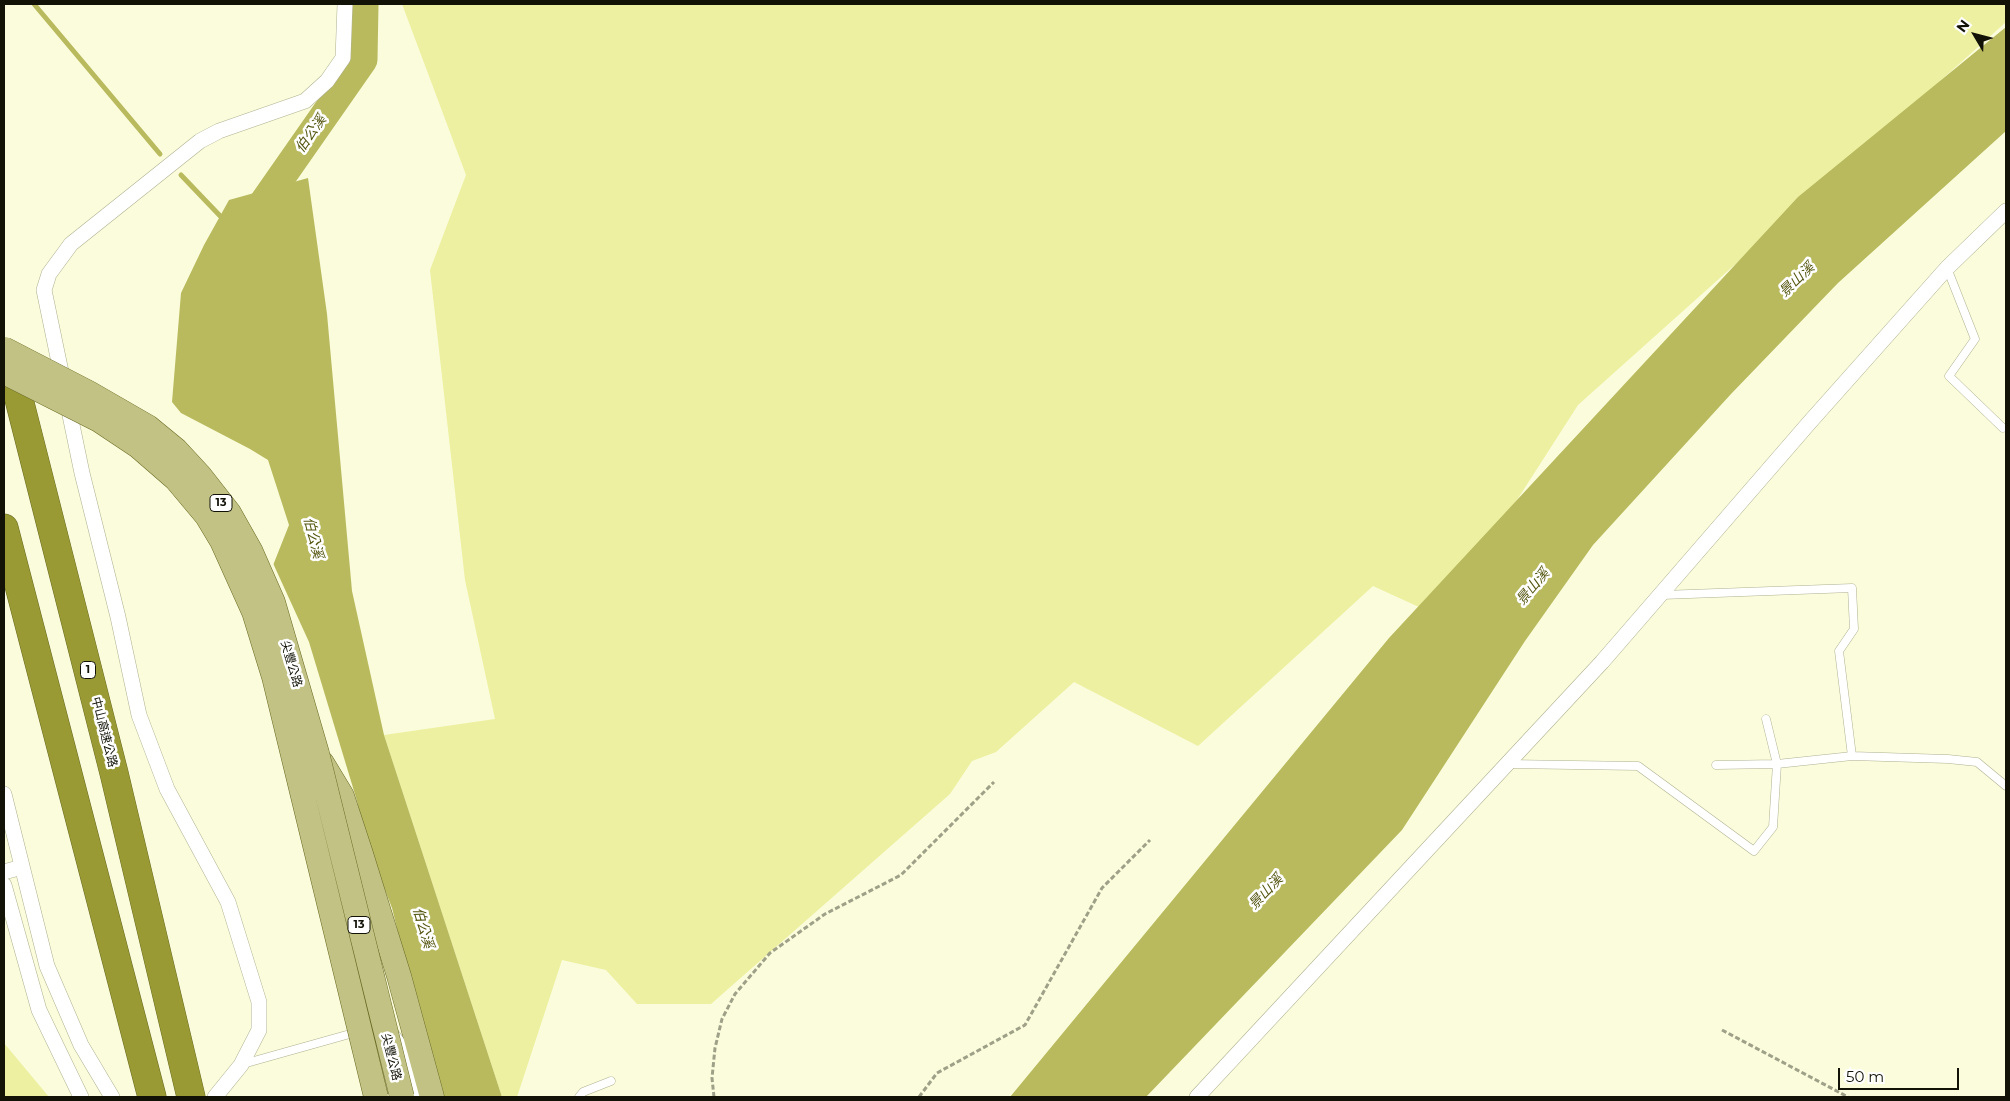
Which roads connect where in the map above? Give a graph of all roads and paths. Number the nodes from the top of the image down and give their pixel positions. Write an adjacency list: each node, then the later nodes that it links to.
1 (345, 4): 26 (street)
2 (2006, 212): 3 (street)
3 (1947, 268): 7 (lane); 9 (street)
4 (4, 338): 31 (highway, 中山高速公路 / 1)
5 (4, 349): 11 (main road, 尖豐公路 / 13, bridge)
6 (4, 372): 33 (main road, 尖豐公路 / 13, bridge)
7 (2003, 428)
8 (4, 528): 30 (highway)
9 (1662, 595): 12 (lane); 13 (street)
10 (1766, 719): 14 (lane)
11 (317, 753): 34 (main road, 尖豐公路 / 13, bridge); 36 (main road, bridge)
12 (1852, 756): 14 (lane); 17 (lane)
13 (1506, 764): 14 (lane); 40 (street)
14 (1777, 764): 15 (lane)
15 (1716, 765)
16 (994, 782): 38 (path)
17 (2006, 786)
18 (4, 794): 20 (street)
19 (1150, 840): 39 (path)
20 (22, 867): 21 (street); 29 (street)
21 (4, 872)
22 (4, 885): 28 (street)
23 (378, 1026): 35 (lane)
24 (369, 1029): 26 (lane)
25 (1722, 1030): 41 (path)
26 (241, 1065): 32 (street)
27 (611, 1081): 37 (lane)
28 (81, 1097)
29 (112, 1097)
30 (152, 1097)
31 (191, 1097)
32 (215, 1097)
33 (376, 1097)
34 (402, 1097)
35 (418, 1097)
36 (432, 1097)
37 (579, 1097)
38 (714, 1097)
39 (919, 1097)
40 (1197, 1097)
41 (1848, 1097)

